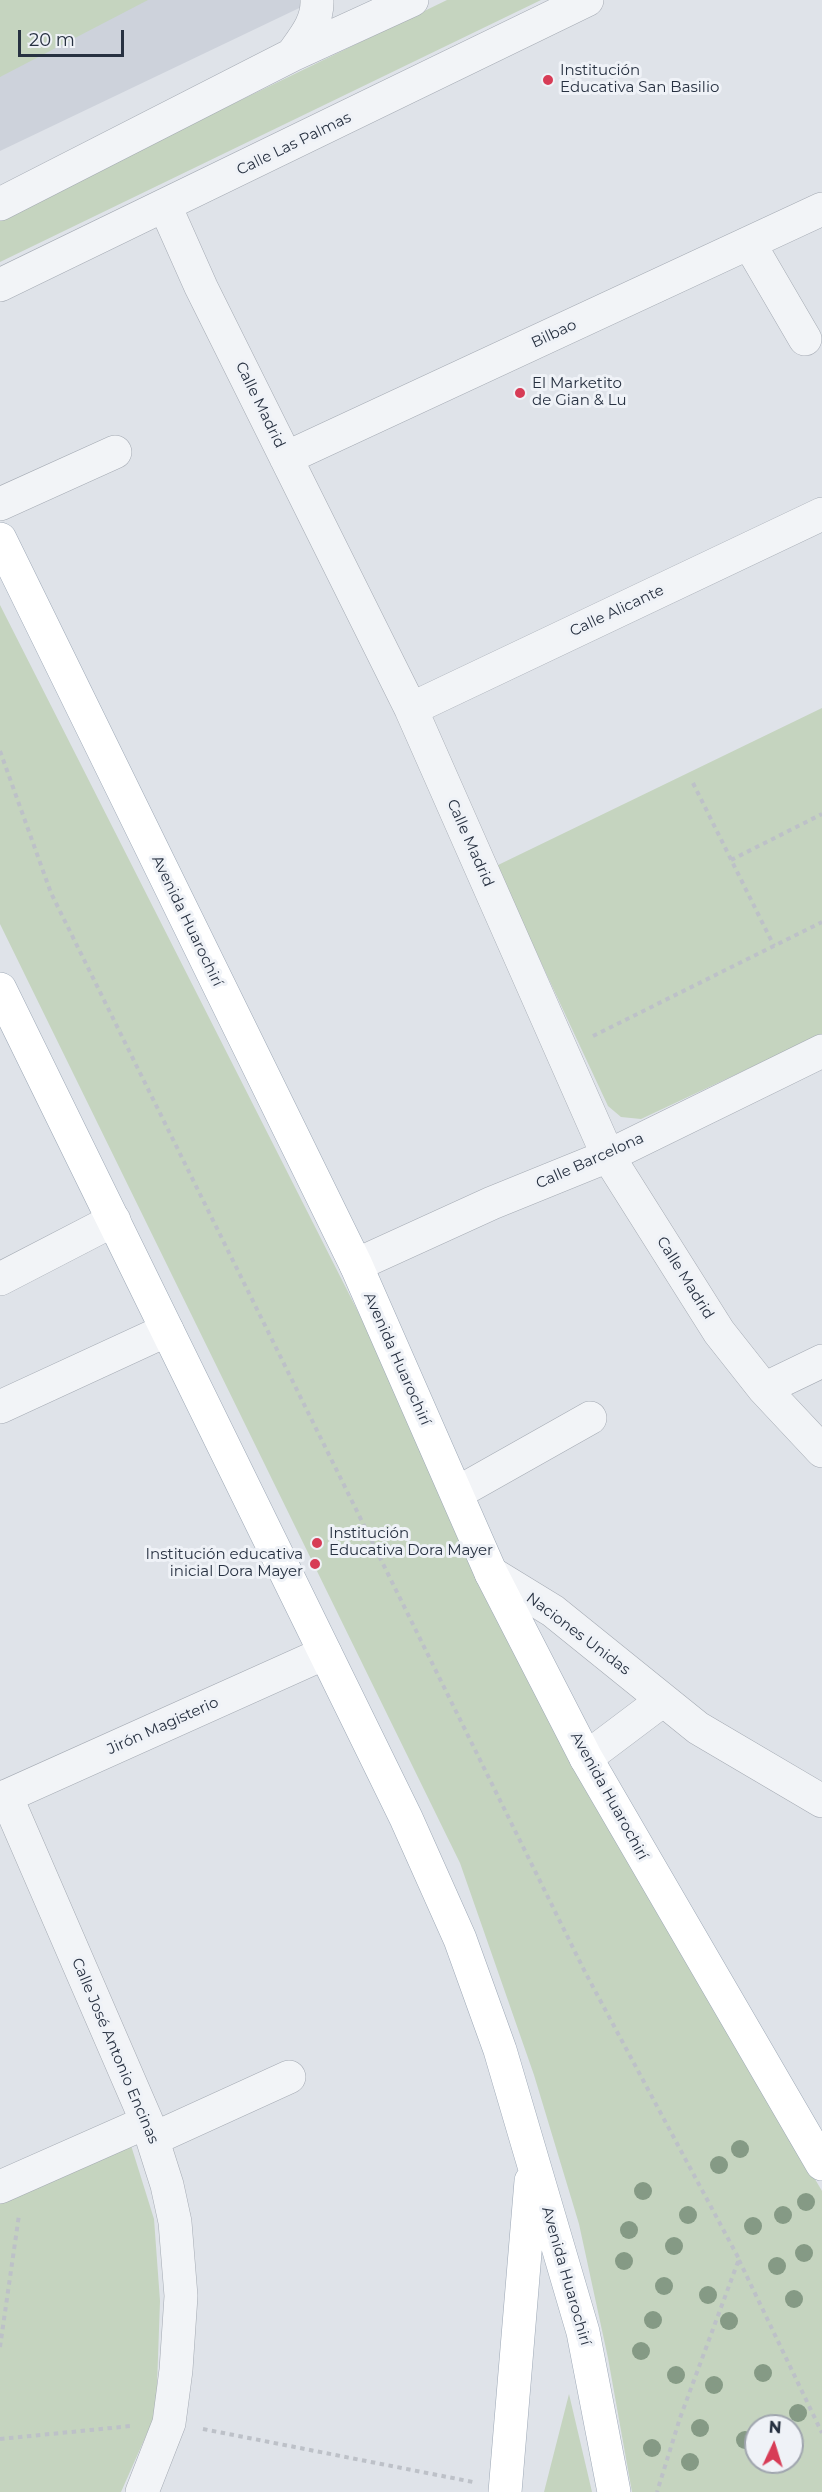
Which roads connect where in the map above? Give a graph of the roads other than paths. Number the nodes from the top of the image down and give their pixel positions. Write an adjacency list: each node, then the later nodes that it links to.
1 (317, 0): 4 (street)
2 (412, 0): 4 (street)
3 (587, 0): 6 (street, Calle Las Palmas)
4 (292, 54): 5 (street)
5 (0, 204)
6 (165, 206): 9 (street, Calle Las Palmas); 12 (street, Calle Madrid)
7 (822, 209): 8 (street, Bilbao)
8 (749, 243): 10 (street); 12 (street, Bilbao)
9 (0, 285)
10 (805, 339)
11 (115, 452): 13 (street)
12 (286, 458): 16 (street, Calle Madrid)
13 (0, 504)
14 (822, 514): 16 (street, Calle Alicante)
15 (0, 539): 21 (main road, Avenida Huarochirí)
16 (411, 709): 19 (street, Calle Madrid)
17 (0, 988): 20 (main road, Avenida Huarochirí)
18 (822, 1051): 19 (street, Calle Barcelona)
19 (608, 1156): 21 (street, Calle Barcelona); 25 (street, Calle Madrid)
20 (114, 1220): 22 (street); 23 (main road, Avenida Huarochirí)
21 (356, 1265): 29 (main road, Avenida Huarochirí)
22 (0, 1279)
23 (167, 1330): 26 (street); 31 (main road, Avenida Huarochirí)
24 (822, 1361): 25 (street)
25 (764, 1389): 28 (street, Calle Madrid)
26 (0, 1407)
27 (590, 1418): 29 (street)
28 (822, 1451)
29 (457, 1493): 30 (main road, Avenida Huarochirí)
30 (491, 1573): 32 (street, Naciones Unidas); 33 (main road, Avenida Huarochirí)
31 (325, 1653): 34 (street, Jirón Magisterio); 38 (main road, Avenida Huarochirí)
32 (663, 1700): 33 (street); 35 (street, Naciones Unidas)
33 (586, 1758): 39 (main road, Avenida Huarochirí)
34 (3, 1798): 37 (street, Calle José Antonio Encinas)
35 (822, 1801)
36 (289, 2077): 37 (street)
37 (150, 2130): 40 (street); 42 (street, Calle José Antonio Encinas)
38 (533, 2162): 41 (main road); 43 (main road, Avenida Huarochirí)
39 (822, 2164)
40 (13, 2182)
41 (505, 2491)
42 (142, 2492)
43 (614, 2492)

